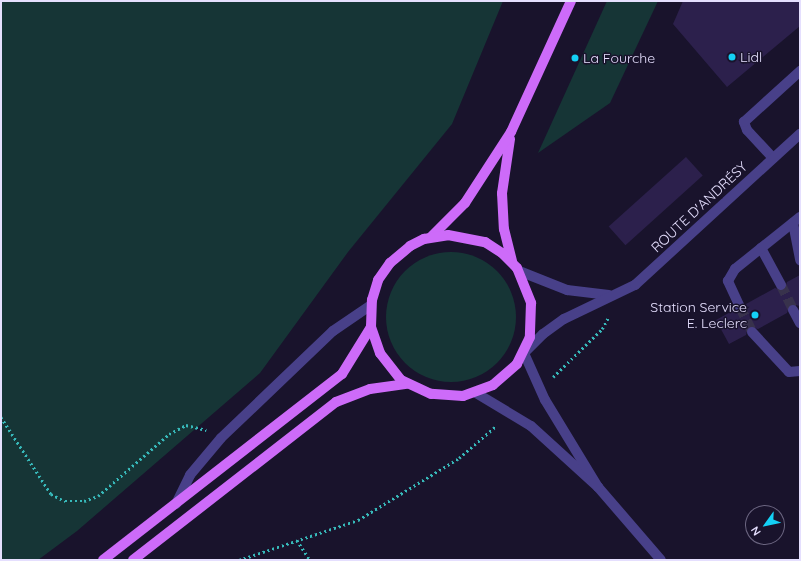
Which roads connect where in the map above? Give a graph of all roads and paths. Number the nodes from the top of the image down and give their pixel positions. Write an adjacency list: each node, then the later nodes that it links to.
1 (571, 1): 3 (main road)
2 (800, 71): 5 (street)
3 (511, 132): 7 (main road); 10 (main road)
4 (800, 134): 5 (street, ROUTE D'ANDRÉSY)
5 (773, 158): 13 (street, ROUTE D'ANDRÉSY)
6 (796, 220): 8 (street); 9 (street)
7 (429, 238): 10 (main road); 14 (main road)
8 (761, 248): 12 (street); 15 (street)
9 (800, 260)
10 (512, 261): 11 (main road)
11 (519, 271): 13 (street); 21 (main road)
12 (780, 286)
13 (613, 295): 21 (street, ROUTE D'ANDRÉSY)
14 (371, 305): 19 (main road); 30 (street)
15 (740, 307)
16 (794, 310): 18 (street)
17 (610, 316): 23 (path)
18 (800, 323)
19 (371, 327): 24 (main road); 30 (main road)
20 (752, 332): 22 (street)
21 (524, 353): 25 (main road); 29 (street)
22 (800, 371)
23 (549, 381)
24 (407, 384): 25 (main road); 33 (main road)
25 (476, 393): 29 (street)
26 (1, 417): 28 (path)
27 (501, 422): 31 (path)
28 (202, 428)
29 (598, 487): 36 (street)
30 (176, 504): 32 (main road)
31 (298, 541): 34 (path); 35 (path)
32 (103, 560)
33 (133, 560)
34 (239, 560)
35 (310, 560)
36 (661, 560)

